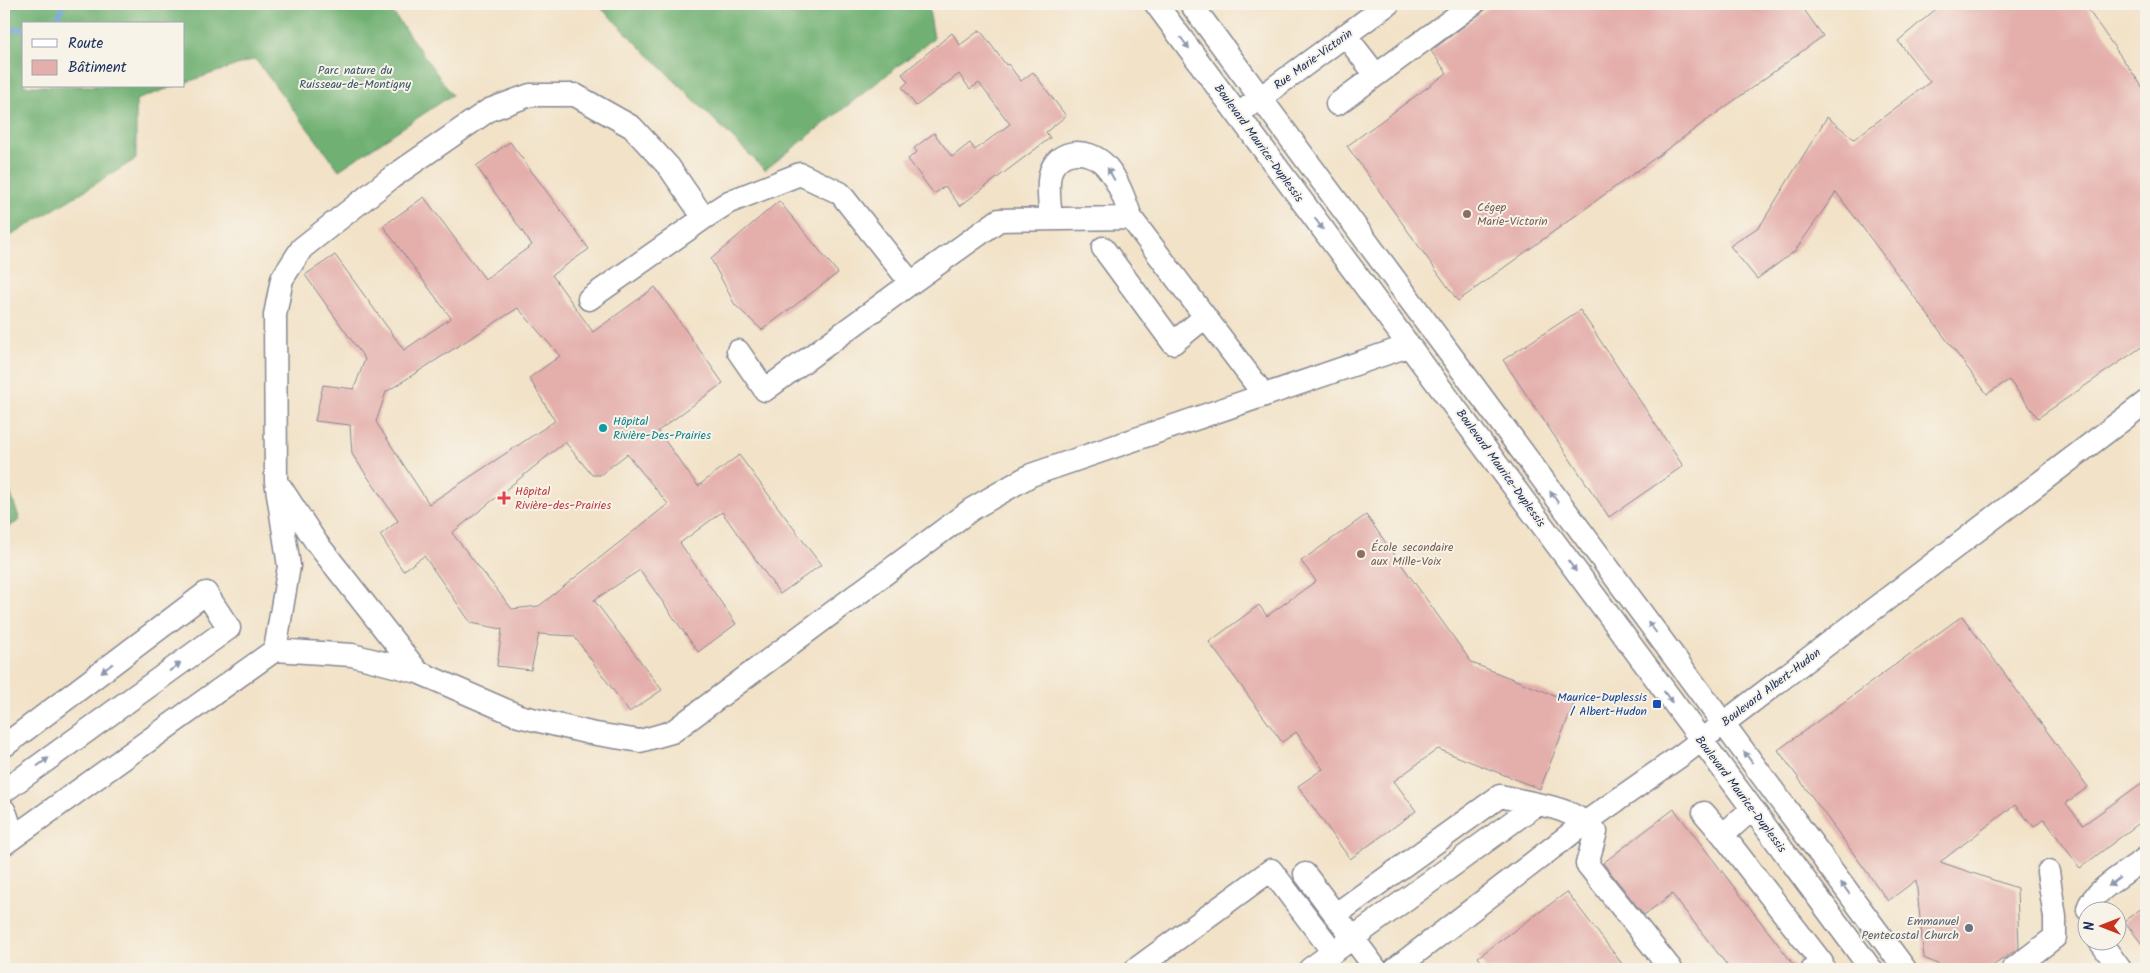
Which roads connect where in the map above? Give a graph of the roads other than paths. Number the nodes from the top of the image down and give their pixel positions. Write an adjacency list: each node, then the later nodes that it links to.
1 (1156, 4): 9 (street, Boulevard Maurice-Duplessis, one-way to 9)
2 (1190, 4): 7 (street, Boulevard Maurice-Duplessis)
3 (1388, 4): 5 (street, Rue Marie-Victorin)
4 (1474, 4): 6 (street)
5 (1345, 35): 6 (street); 7 (street, Rue Marie-Victorin)
6 (1376, 74): 8 (street)
7 (1260, 98): 9 (street, Rue Marie-Victorin); 16 (street, Boulevard Maurice-Duplessis)
8 (1337, 104)
9 (1238, 114): 18 (street, Boulevard Maurice-Duplessis, one-way to 18)
10 (704, 218): 14 (street); 15 (street); 27 (street)
11 (1130, 218): 12 (street); 12 (street, one-way to 12); 17 (street)
12 (1051, 219): 14 (street)
13 (1103, 248): 17 (street)
14 (911, 284): 20 (street)
15 (589, 299)
16 (1418, 312): 18 (street); 21 (street, Boulevard Maurice-Duplessis)
17 (1205, 317): 23 (street)
18 (1394, 328): 19 (street, Boulevard Maurice-Duplessis)
19 (1408, 346): 22 (street, Boulevard Maurice-Duplessis); 23 (street)
20 (738, 351)
21 (1462, 370): 22 (street); 25 (street, Boulevard Maurice-Duplessis)
22 (1440, 386): 26 (street, Boulevard Maurice-Duplessis)
23 (1264, 395): 29 (street)
24 (2146, 402): 30 (street, Boulevard Albert-Hudon)
25 (1498, 421): 26 (street); 30 (street, Boulevard Maurice-Duplessis, one-way to 25)
26 (1477, 436): 31 (street, Boulevard Maurice-Duplessis, one-way to 31)
27 (276, 481): 28 (street); 29 (street)
28 (275, 650): 29 (street); 38 (street)
29 (418, 672)
30 (1722, 724): 31 (street, Boulevard Albert-Hudon); 45 (street, Boulevard Maurice-Duplessis, one-way to 30)
31 (1701, 740): 35 (street, Boulevard Maurice-Duplessis); 37 (street, Boulevard Albert-Hudon)
32 (4, 746): 33 (street, one-way to 32)
33 (4, 791)
34 (1537, 804): 37 (street); 44 (street); 47 (street)
35 (1752, 809): 39 (street); 46 (street, Boulevard Maurice-Duplessis)
36 (1704, 812): 39 (street)
37 (1586, 822): 54 (street, Boulevard Albert-Hudon); 55 (street)
38 (7, 829)
39 (1723, 835): 50 (street)
40 (2146, 858): 43 (street, one-way to 43)
41 (2048, 872): 58 (street)
42 (1305, 874): 44 (street)
43 (2092, 900)
44 (1335, 915): 47 (street)
45 (1866, 917): 46 (street); 57 (street, Boulevard Maurice-Duplessis)
46 (1844, 934): 50 (street); 56 (street, Boulevard Maurice-Duplessis)
47 (1352, 937): 49 (street); 53 (street)
48 (2106, 950): 59 (street)
49 (1333, 952): 51 (street); 52 (street)
50 (1815, 963)
51 (1136, 969)
52 (1310, 969)
53 (1376, 969)
54 (1395, 969)
55 (1672, 969)
56 (1871, 969)
57 (1905, 969)
58 (2013, 969)
59 (2120, 969)

